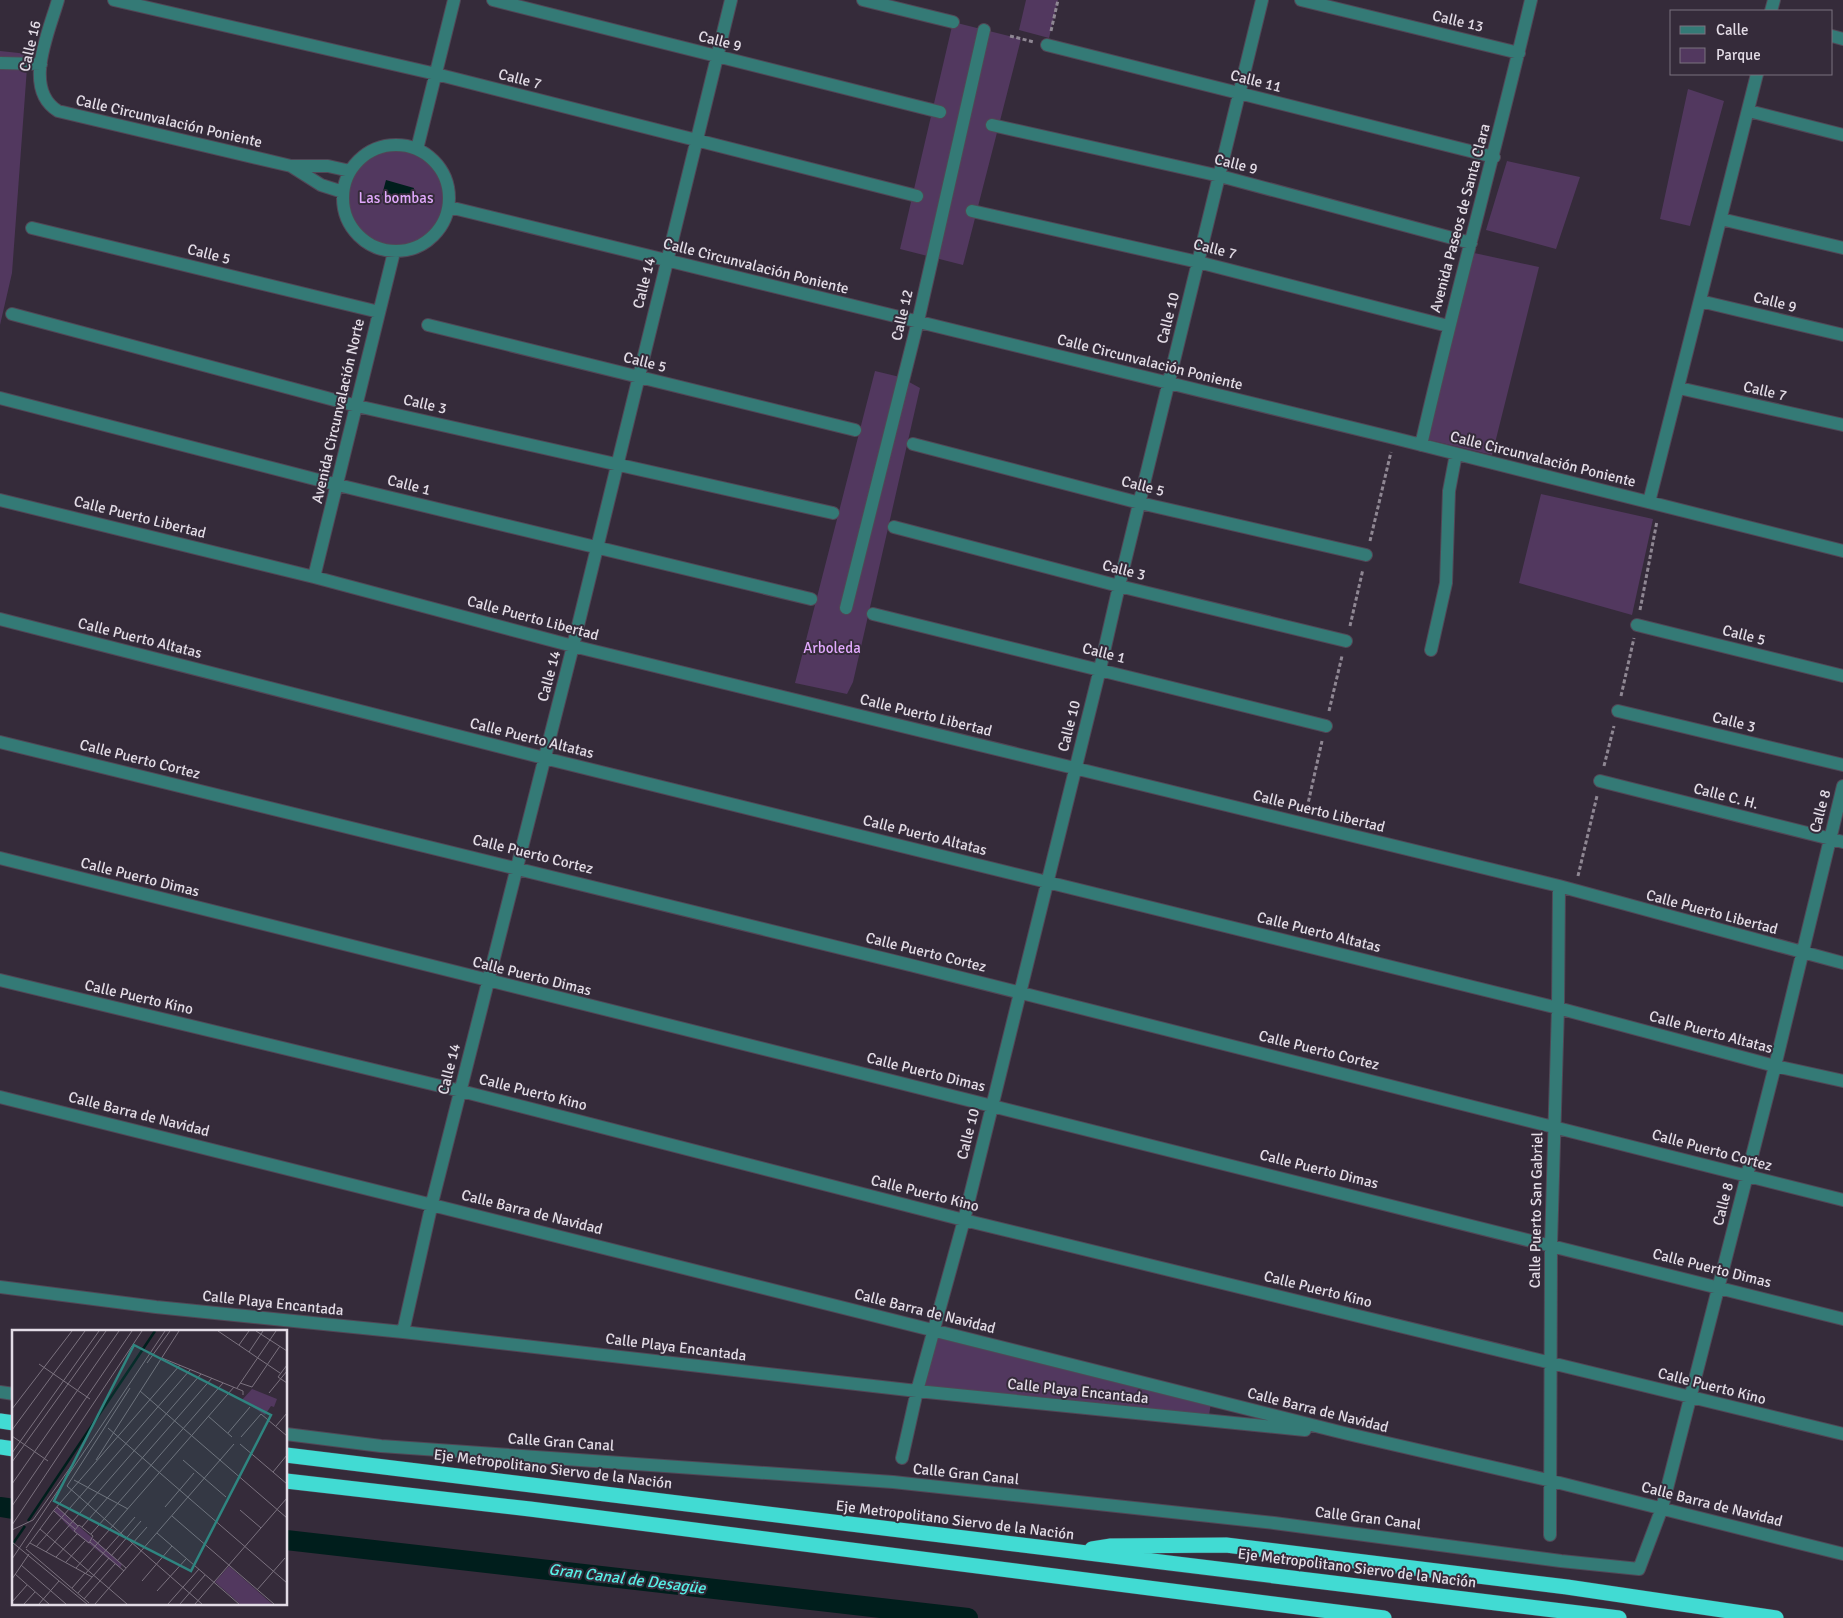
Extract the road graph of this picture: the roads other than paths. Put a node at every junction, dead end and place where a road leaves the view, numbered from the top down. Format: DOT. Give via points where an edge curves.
graph roads {
  1 [pos="58,0"];
  2 [pos="114,0"];
  3 [pos="454,0"];
  4 [pos="493,0"];
  5 [pos="732,0"];
  6 [pos="863,0"];
  7 [pos="1262,0"];
  8 [pos="1301,0"];
  9 [pos="1532,0"];
  10 [pos="953,22"];
  11 [pos="984,30"];
  12 [pos="1047,45"];
  13 [pos="1519,54"];
  14 [pos="717,57"];
  15 [pos="0,63"];
  16 [pos="41,64"];
  17 [pos="436,74"];
  18 [pos="1757,75"];
  19 [pos="1240,94"];
  20 [pos="44,99"];
  21 [pos="1749,110"];
  22 [pos="940,112"];
  23 [pos="992,124"];
  24 [pos="1843,135"];
  25 [pos="696,140"];
  26 [pos="417,150"];
  27 [pos="1494,157"];
  28 [pos="291,166"];
  29 [pos="350,171"];
  30 [pos="1220,176"];
  31 [pos="343,192"];
  32 [pos="917,196"];
  33 [pos="448,207"];
  34 [pos="972,210"];
  35 [pos="1721,219"];
  36 [pos="32,228"];
  37 [pos="1470,243"];
  38 [pos="1843,248"];
  39 [pos="394,252"];
  40 [pos="666,261"];
  41 [pos="1198,262"];
  42 [pos="1700,301"];
  43 [pos="379,312"];
  44 [pos="12,314"];
  45 [pos="918,321"];
  46 [pos="428,325"];
  47 [pos="1448,326"];
  48 [pos="1843,335"];
  49 [pos="638,377"];
  50 [pos="1169,384"];
  51 [pos="1679,388"];
  52 [pos="0,398"];
  53 [pos="356,406"];
  54 [pos="1843,425"];
  55 [pos="855,430"];
  56 [pos="913,444"];
  57 [pos="1421,445"];
  58 [pos="1456,454"];
  59 [pos="618,464"];
  60 [pos="338,485"];
  61 [pos="0,500"];
  62 [pos="1140,502"];
  63 [pos="1648,502"];
  64 [pos="833,512"];
  65 [pos="894,527"];
  66 [pos="597,548"];
  67 [pos="1843,551"];
  68 [pos="1366,556"];
  69 [pos="314,577"];
  70 [pos="1118,586"];
  71 [pos="811,599"];
  72 [pos="846,608"];
  73 [pos="873,614"];
  74 [pos="0,619"];
  75 [pos="1638,625"];
  76 [pos="1346,641"];
  77 [pos="573,646"];
  78 [pos="1432,650"];
  79 [pos="1100,669"];
  80 [pos="1843,676"];
  81 [pos="1618,711"];
  82 [pos="1326,726"];
  83 [pos="0,742"];
  84 [pos="544,758"];
  85 [pos="1843,765"];
  86 [pos="1075,769"];
  87 [pos="1600,781"];
  88 [pos="1843,786"];
  89 [pos="1829,839"];
  90 [pos="1843,842"];
  91 [pos="0,858"];
  92 [pos="517,867"];
  93 [pos="1046,881"];
  94 [pos="1559,886"];
  95 [pos="1802,953"];
  96 [pos="1843,963"];
  97 [pos="0,980"];
  98 [pos="487,982"];
  99 [pos="1018,992"];
  100 [pos="1558,1008"];
  101 [pos="1775,1066"];
  102 [pos="1843,1081"];
  103 [pos="461,1091"];
  104 [pos="0,1096"];
  105 [pos="992,1104"];
  106 [pos="1554,1125"];
  107 [pos="1746,1176"];
  108 [pos="1843,1200"];
  109 [pos="432,1204"];
  110 [pos="964,1220"];
  111 [pos="1551,1244"];
  112 [pos="0,1287"];
  113 [pos="1718,1287"];
  114 [pos="1843,1319"];
  115 [pos="934,1330"];
  116 [pos="403,1332"];
  117 [pos="1551,1361"];
  118 [pos="917,1391"];
  119 [pos="1690,1398"];
  120 [pos="288,1434"];
  121 [pos="1348,1434"];
  122 [pos="1843,1434"];
  123 [pos="288,1455"];
  124 [pos="902,1458"];
  125 [pos="288,1481"];
  126 [pos="1552,1481"];
  127 [pos="1662,1508"];
  128 [pos="1550,1534"];
  129 [pos="1072,1552"];
  130 [pos="1843,1554"];
  131 [pos="1639,1569"];
  132 [pos="1384,1618"];
  133 [pos="1619,1618"];
  134 [pos="1776,1618"];
  1 -- 16 [label="street, Calle 16"];
  2 -- 17 [label="street, Calle 7"];
  3 -- 17 [label="street"];
  4 -- 14 [label="street, Calle 9"];
  5 -- 14 [label="street, Calle 14"];
  6 -- 10 [label="street"];
  7 -- 19 [label="street, Calle 10"];
  8 -- 13 [label="street, Calle 13"];
  9 -- 13 [label="street, Avenida Paseos de Santa Clara"];
  11 -- 45 [label="street, Calle 12"];
  12 -- 19 [label="street, Calle 11"];
  13 -- 27 [label="street, Avenida Paseos de Santa Clara"];
  14 -- 22 [label="street, Calle 9"];
  14 -- 25 [label="street, Calle 14"];
  15 -- 16 [label="street"];
  16 -- 20 [label="street, Calle 16" via="39,84"];
  17 -- 25 [label="street, Calle 7"];
  17 -- 26 [label="street"];
  18 -- 21 [label="street"];
  19 -- 27 [label="street, Calle 11"];
  19 -- 30 [label="street, Calle 10"];
  20 -- 28 [label="street, Calle Circunvalación Poniente" via="58,111"];
  21 -- 24 [label="street"];
  21 -- 35 [label="street"];
  23 -- 30 [label="street, Calle 9"];
  25 -- 32 [label="street, Calle 7"];
  25 -- 40 [label="street, Calle 14"];
  26 -- 29 [label="street" via="394,145 376,148 361,157"];
  26 -- 33 [label="street" via="441,170 448,188"];
  27 -- 37 [label="street, Avenida Paseos de Santa Clara"];
  28 -- 29 [label="street, Calle Circunvalación Poniente" via="328,166"];
  28 -- 31 [label="street, Calle Circunvalación Poniente" via="322,185"];
  29 -- 31 [label="street"];
  30 -- 37 [label="street, Calle 9"];
  30 -- 41 [label="street, Calle 10"];
  31 -- 39 [label="street" via="343,206 349,224 360,238 376,248"];
  33 -- 39 [label="street" via="442,225 430,240 413,249"];
  33 -- 40 [label="street, Calle Circunvalación Poniente"];
  34 -- 41 [label="street, Calle 7"];
  35 -- 38 [label="street"];
  35 -- 42 [label="street"];
  36 -- 43 [label="street, Calle 5"];
  37 -- 47 [label="street, Avenida Paseos de Santa Clara"];
  39 -- 43 [label="street, Avenida Circunvalación Norte"];
  40 -- 45 [label="street, Calle Circunvalación Poniente"];
  40 -- 49 [label="street, Calle 14"];
  41 -- 47 [label="street, Calle 7"];
  41 -- 50 [label="street, Calle 10"];
  42 -- 48 [label="street, Calle 9"];
  42 -- 51 [label="street"];
  43 -- 53 [label="street, Avenida Circunvalación Norte"];
  44 -- 53 [label="street, Calle 3"];
  45 -- 50 [label="street, Calle Circunvalación Poniente"];
  45 -- 72 [label="street, Calle 12"];
  46 -- 49 [label="street, Calle 5"];
  47 -- 57 [label="street, Avenida Paseos de Santa Clara"];
  49 -- 55 [label="street, Calle 5"];
  49 -- 59 [label="street, Calle 14"];
  50 -- 57 [label="street, Calle Circunvalación Poniente"];
  50 -- 62 [label="street, Calle 10"];
  51 -- 54 [label="street, Calle 7"];
  51 -- 63 [label="street"];
  52 -- 60 [label="street, Calle 1"];
  53 -- 59 [label="street, Calle 3"];
  53 -- 60 [label="street, Avenida Circunvalación Norte"];
  56 -- 62 [label="street, Calle 5"];
  57 -- 58 [label="street, Calle Circunvalación Poniente"];
  58 -- 63 [label="street, Calle Circunvalación Poniente"];
  58 -- 78 [label="street" via="1449,491 1446,584"];
  59 -- 64 [label="street, Calle 3"];
  59 -- 66 [label="street, Calle 14"];
  60 -- 66 [label="street, Calle 1"];
  60 -- 69 [label="street, Avenida Circunvalación Norte"];
  61 -- 69 [label="street, Calle Puerto Libertad"];
  62 -- 68 [label="street, Calle 5"];
  62 -- 70 [label="street, Calle 10"];
  63 -- 67 [label="street, Calle Circunvalación Poniente"];
  65 -- 70 [label="street, Calle 3"];
  66 -- 71 [label="street, Calle 1"];
  66 -- 77 [label="street, Calle 14"];
  69 -- 77 [label="street, Calle Puerto Libertad"];
  70 -- 76 [label="street, Calle 3"];
  70 -- 79 [label="street, Calle 10"];
  73 -- 79 [label="street, Calle 1"];
  74 -- 84 [label="street, Calle Puerto Altatas"];
  75 -- 80 [label="street, Calle 5"];
  77 -- 84 [label="street, Calle 14"];
  77 -- 86 [label="street, Calle Puerto Libertad"];
  79 -- 82 [label="street, Calle 1"];
  79 -- 86 [label="street, Calle 10"];
  81 -- 85 [label="street, Calle 3"];
  83 -- 92 [label="street, Calle Puerto Cortez"];
  84 -- 92 [label="street, Calle 14"];
  84 -- 93 [label="street, Calle Puerto Altatas"];
  86 -- 93 [label="street, Calle 10"];
  86 -- 94 [label="street, Calle Puerto Libertad"];
  87 -- 89 [label="street, Calle C. H."];
  88 -- 89 [label="street, Calle 8"];
  89 -- 90 [label="street, Calle C. H."];
  89 -- 95 [label="street, Calle 8"];
  91 -- 98 [label="street, Calle Puerto Dimas"];
  92 -- 98 [label="street, Calle 14"];
  92 -- 99 [label="street, Calle Puerto Cortez"];
  93 -- 99 [label="street, Calle 10"];
  93 -- 100 [label="street, Calle Puerto Altatas"];
  94 -- 95 [label="street, Calle Puerto Libertad"];
  94 -- 100 [label="street, Calle Puerto San Gabriel"];
  95 -- 96 [label="street, Calle Puerto Libertad"];
  95 -- 101 [label="street, Calle 8"];
  97 -- 103 [label="street, Calle Puerto Kino"];
  98 -- 103 [label="street, Calle 14"];
  98 -- 105 [label="street, Calle Puerto Dimas"];
  99 -- 105 [label="street, Calle 10"];
  99 -- 106 [label="street, Calle Puerto Cortez"];
  100 -- 101 [label="street, Calle Puerto Altatas"];
  100 -- 106 [label="street, Calle Puerto San Gabriel"];
  101 -- 102 [label="street, Calle Puerto Altatas"];
  101 -- 107 [label="street, Calle 8"];
  103 -- 109 [label="street, Calle 14"];
  103 -- 110 [label="street, Calle Puerto Kino"];
  104 -- 109 [label="street, Calle Barra de Navidad"];
  105 -- 110 [label="street, Calle 10"];
  105 -- 111 [label="street, Calle Puerto Dimas"];
  106 -- 107 [label="street, Calle Puerto Cortez"];
  106 -- 111 [label="street, Calle Puerto San Gabriel"];
  107 -- 108 [label="street, Calle Puerto Cortez"];
  107 -- 113 [label="street, Calle 8"];
  109 -- 115 [label="street, Calle Barra de Navidad"];
  109 -- 116 [label="street, Calle 14"];
  110 -- 115 [label="street, Calle 10"];
  110 -- 117 [label="street, Calle Puerto Kino"];
  111 -- 113 [label="street, Calle Puerto Dimas"];
  111 -- 117 [label="street, Calle Puerto San Gabriel"];
  112 -- 116 [label="street, Calle Playa Encantada" via="156,1307"];
  113 -- 114 [label="street, Calle Puerto Dimas"];
  113 -- 119 [label="street, Calle 8"];
  115 -- 118 [label="street, Calle 10"];
  115 -- 121 [label="street, Calle Barra de Navidad"];
  116 -- 118 [label="street, Calle Playa Encantada"];
  117 -- 119 [label="street, Calle Puerto Kino"];
  117 -- 126 [label="street, Calle Puerto San Gabriel"];
  118 -- 121 [label="street, Calle Playa Encantada"];
  118 -- 124 [label="street, Calle 10"];
  119 -- 122 [label="street, Calle Puerto Kino"];
  119 -- 127 [label="street, Calle 8"];
  120 -- 131 [label="street, Calle Gran Canal" via="381,1446 893,1482 1274,1523"];
  121 -- 126 [label="street, Calle Barra de Navidad"];
  123 -- 129 [label="highway, Eje Metropolitano Siervo de la Nación"];
  125 -- 132 [label="highway"];
  126 -- 127 [label="street, Calle Barra de Navidad"];
  126 -- 128 [label="street, Calle Puerto San Gabriel"];
  127 -- 130 [label="street, Calle Barra de Navidad"];
  127 -- 131 [label="street, Calle 8"];
  129 -- 133 [label="highway, Eje Metropolitano Siervo de la Nación"];
  129 -- 134 [label="highway" via="1111,1546 1226,1545 1577,1589"];
}
